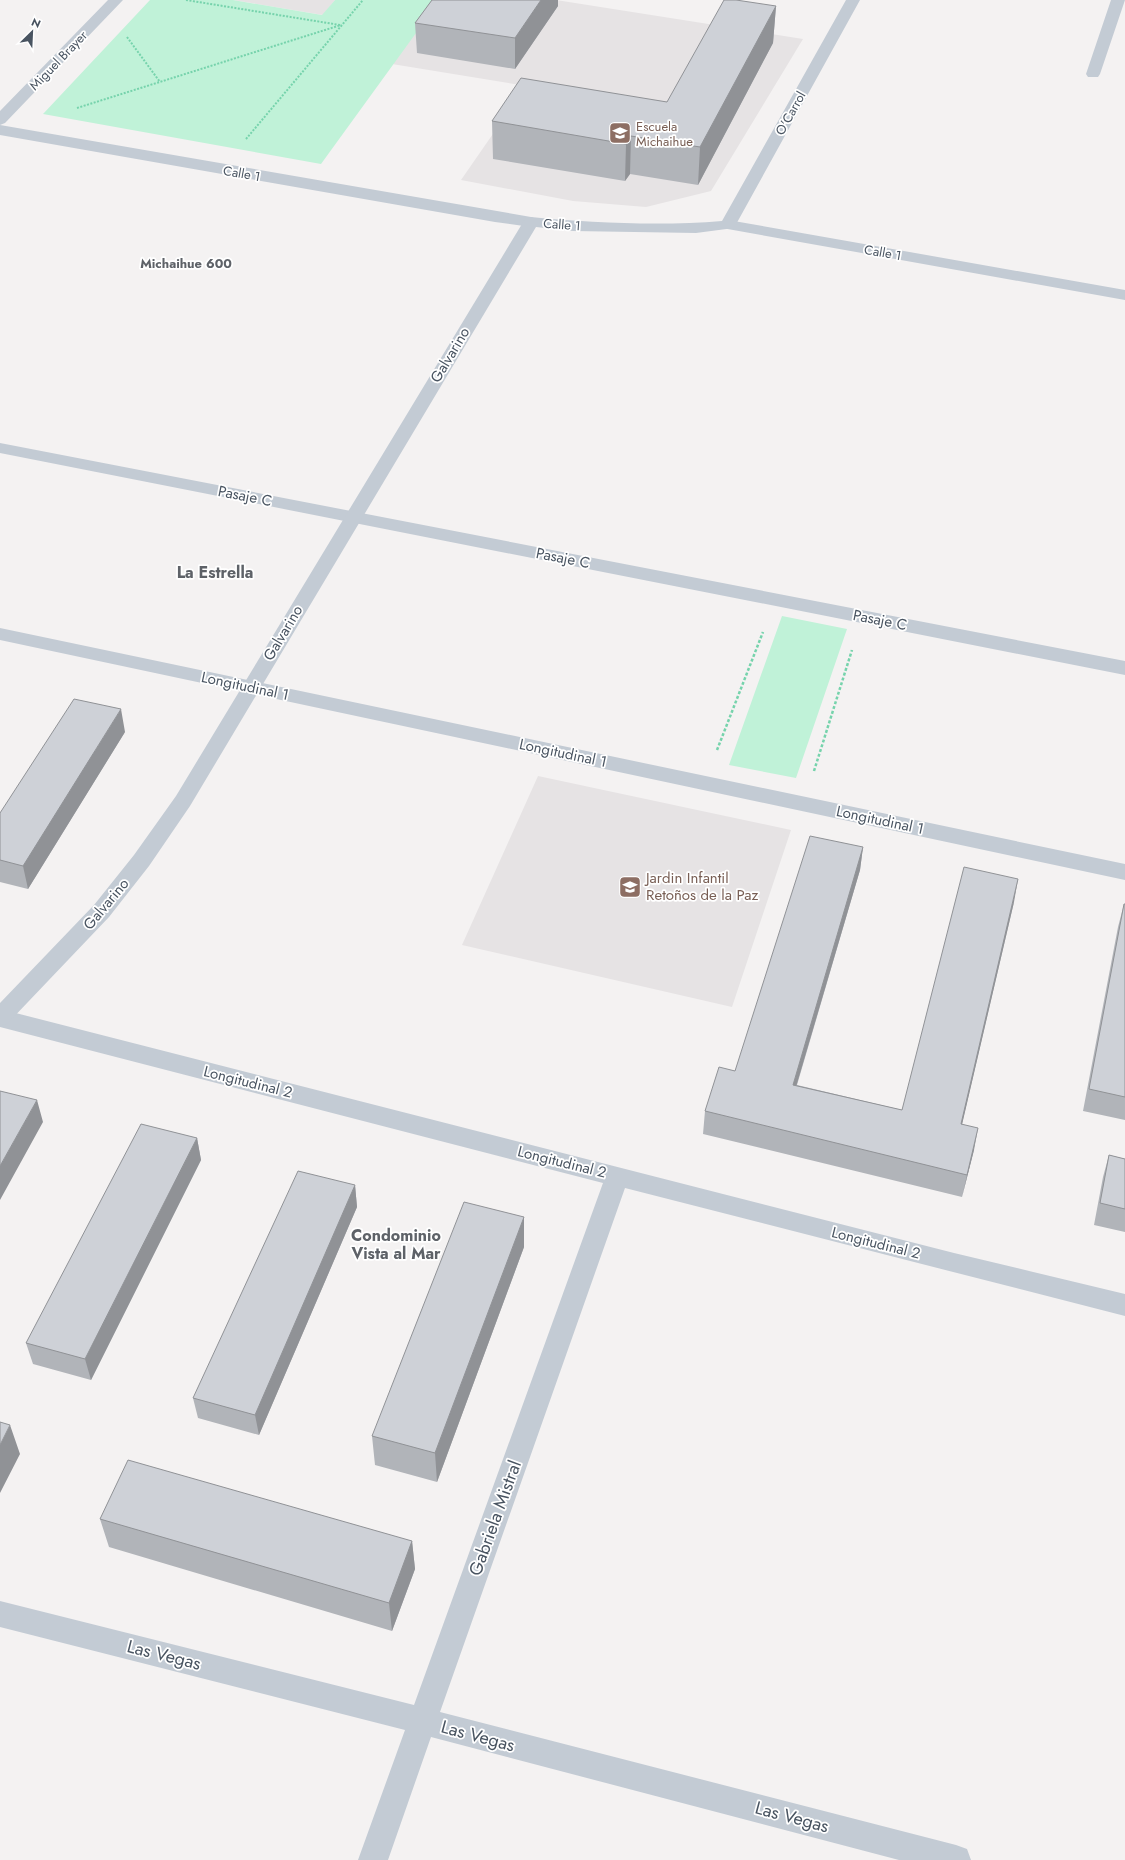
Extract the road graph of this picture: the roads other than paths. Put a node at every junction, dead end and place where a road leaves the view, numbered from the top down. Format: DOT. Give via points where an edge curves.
graph roads {
  1 [pos="116,0"];
  2 [pos="853,0"];
  3 [pos="1118,0"];
  4 [pos="1125,1"];
  5 [pos="1093,74"];
  6 [pos="0,120"];
  7 [pos="0,130"];
  8 [pos="531,222"];
  9 [pos="728,225"];
  10 [pos="1125,295"];
  11 [pos="0,448"];
  12 [pos="352,517"];
  13 [pos="0,634"];
  14 [pos="1125,668"];
  15 [pos="251,688"];
  16 [pos="1125,872"];
  17 [pos="0,1018"];
  18 [pos="617,1176"];
  19 [pos="1125,1305"];
  20 [pos="0,1614"];
  21 [pos="423,1721"];
  22 [pos="373,1860"];
  23 [pos="956,1860"];
  1 -- 6 [label="street, Miguel Brayer"];
  2 -- 9 [label="street, O'Carrol"];
  3 -- 4 [label="street"];
  3 -- 5 [label="street"];
  7 -- 8 [label="street, Calle 1"];
  8 -- 9 [label="street, Calle 1" via="573,226 658,228"];
  8 -- 12 [label="street, Galvarino"];
  9 -- 10 [label="street, Calle 1"];
  11 -- 12 [label="street, Pasaje C"];
  12 -- 14 [label="street, Pasaje C"];
  12 -- 15 [label="street, Galvarino"];
  13 -- 15 [label="street, Longitudinal 1"];
  15 -- 16 [label="street, Longitudinal 1"];
  15 -- 17 [label="street, Galvarino" via="183,801 142,860 84,931"];
  17 -- 18 [label="street, Longitudinal 2"];
  18 -- 19 [label="street, Longitudinal 2"];
  18 -- 21 [label="street, Gabriela Mistral"];
  20 -- 21 [label="street, Las Vegas"];
  21 -- 22 [label="street, Gabriela Mistral"];
  21 -- 23 [label="street, Las Vegas"];
}
